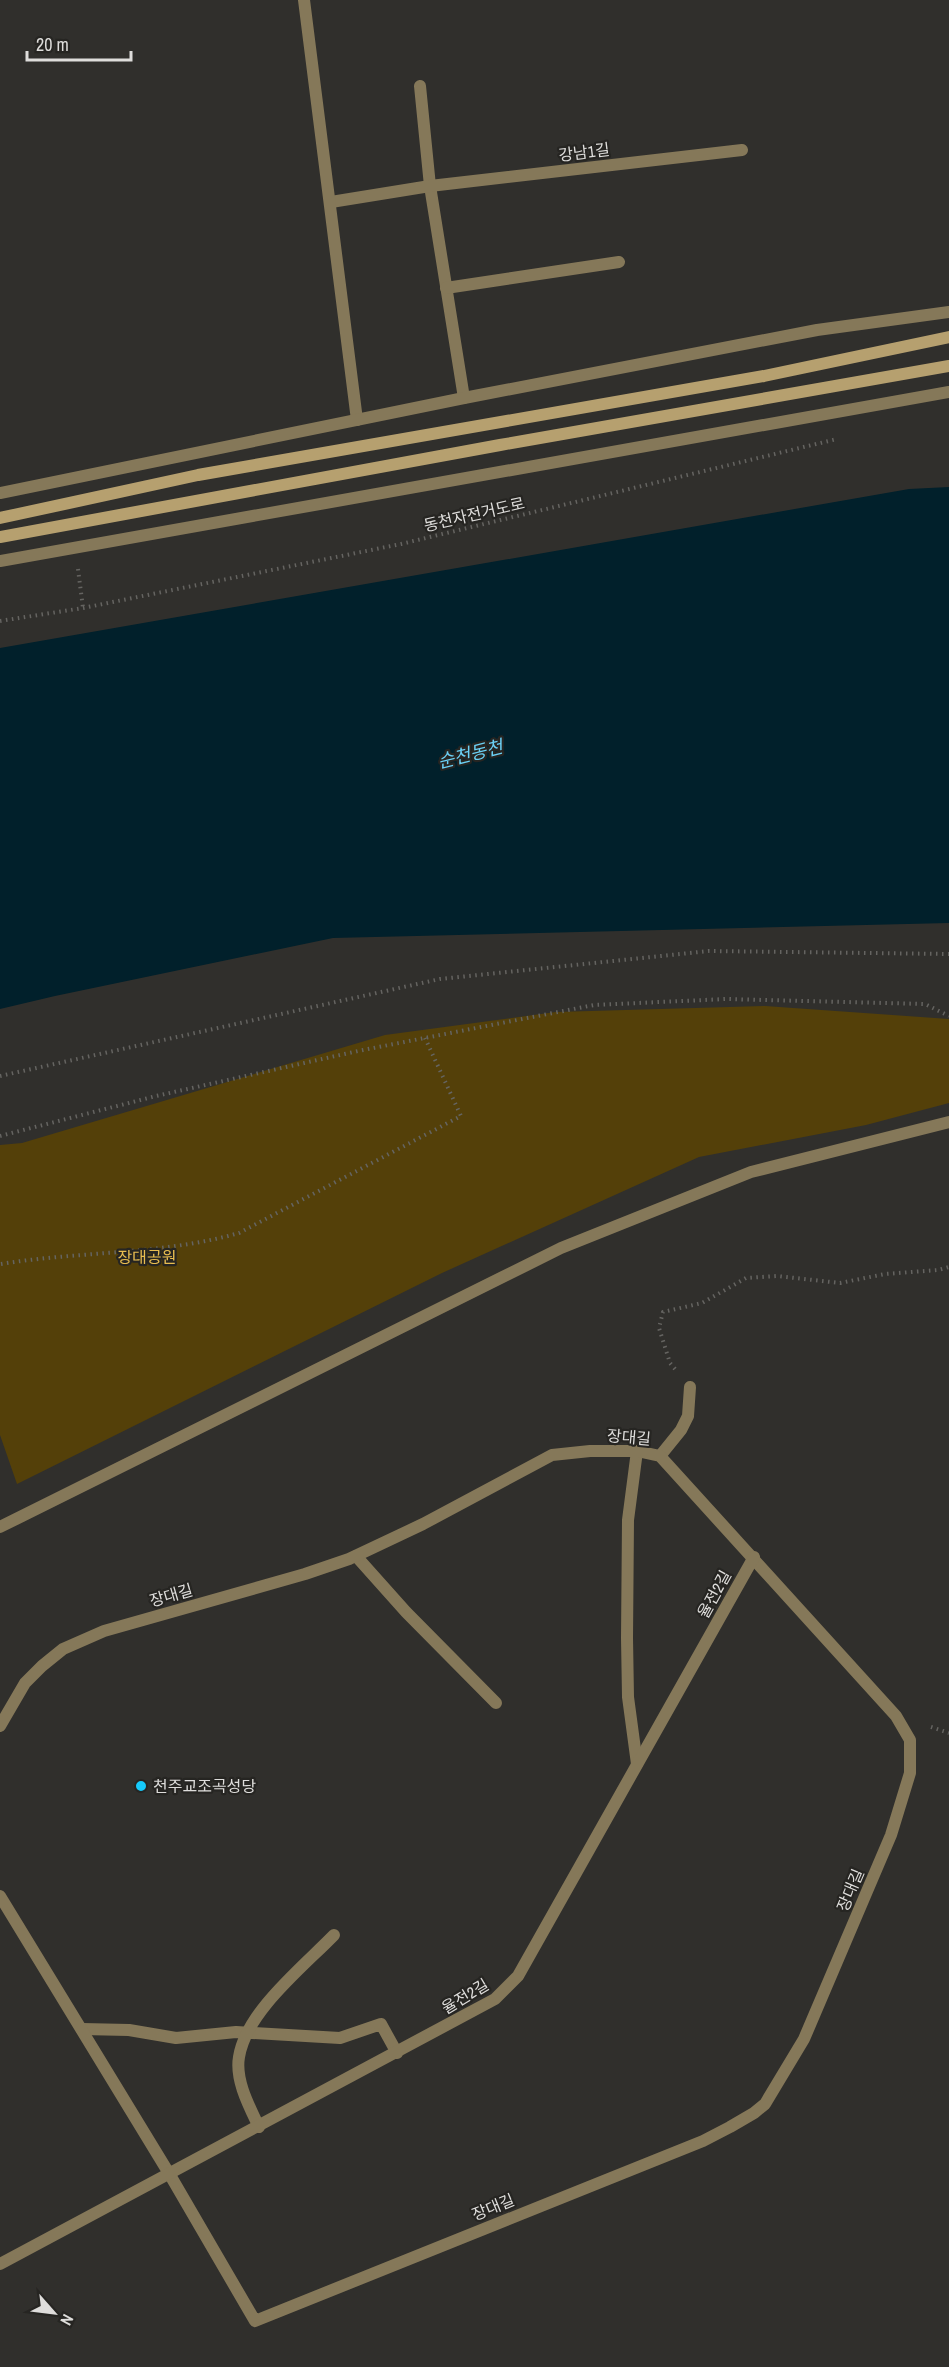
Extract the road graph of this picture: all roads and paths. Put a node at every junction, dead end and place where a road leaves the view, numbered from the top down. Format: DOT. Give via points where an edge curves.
graph roads {
  1 [pos="304,0"];
  2 [pos="420,86"];
  3 [pos="742,150"];
  4 [pos="430,186"];
  5 [pos="331,202"];
  6 [pos="619,262"];
  7 [pos="446,288"];
  8 [pos="949,312"];
  9 [pos="949,337"];
  10 [pos="949,366"];
  11 [pos="949,392"];
  12 [pos="464,398"];
  13 [pos="357,420"];
  14 [pos="844,437"];
  15 [pos="0,493"];
  16 [pos="0,518"];
  17 [pos="0,537"];
  18 [pos="75,548"];
  19 [pos="0,561"];
  20 [pos="83,608"];
  21 [pos="0,621"];
  22 [pos="949,954"];
  23 [pos="949,1016"];
  24 [pos="425,1038"];
  25 [pos="0,1076"];
  26 [pos="949,1122"];
  27 [pos="0,1136"];
  28 [pos="1,1264"];
  29 [pos="949,1268"];
  30 [pos="690,1387"];
  31 [pos="637,1451"];
  32 [pos="660,1456"];
  33 [pos="0,1527"];
  34 [pos="356,1556"];
  35 [pos="754,1557"];
  36 [pos="496,1703"];
  37 [pos="0,1726"];
  38 [pos="637,1764"];
  39 [pos="0,1896"];
  40 [pos="334,1935"];
  41 [pos="82,2029"];
  42 [pos="247,2033"];
  43 [pos="397,2053"];
  44 [pos="259,2127"];
  45 [pos="170,2175"];
  46 [pos="0,2264"];
  1 -- 5 [label="street"];
  2 -- 4 [label="street"];
  3 -- 4 [label="street, 강남1길"];
  4 -- 5 [label="street, 강남1길"];
  4 -- 7 [label="street"];
  5 -- 13 [label="street"];
  6 -- 7 [label="street"];
  7 -- 12 [label="street"];
  8 -- 12 [label="street" via="817,330"];
  9 -- 16 [label="main road" via="764,376 198,475"];
  10 -- 17 [label="main road"];
  11 -- 18 [label="street"];
  12 -- 13 [label="street"];
  13 -- 15 [label="street"];
  14 -- 20 [label="path, 동천자전거도로" via="401,544"];
  18 -- 19 [label="street"];
  18 -- 20 [label="path"];
  20 -- 21 [label="path, 동천자전거도로"];
  22 -- 25 [label="path" via="709,951 440,979"];
  23 -- 24 [label="path" via="925,1004 650,1001 594,1005"];
  24 -- 27 [label="path" via="156,1096"];
  24 -- 28 [label="path" via="461,1116 239,1233 204,1243"];
  26 -- 33 [label="street" via="751,1172 561,1248"];
  29 -- 30 [label="path" via="840,1283 777,1276 746,1278 702,1303 663,1312 659,1328 669,1363"];
  30 -- 32 [label="street" via="688,1416"];
  31 -- 32 [label="street, 장대길"];
  31 -- 34 [label="street, 장대길" via="552,1455"];
  31 -- 38 [label="street" via="628,1520 627,1638 628,1697"];
  32 -- 35 [label="street, 장대길"];
  34 -- 36 [label="street"];
  34 -- 37 [label="street, 장대길" via="104,1631 63,1649 25,1683"];
  35 -- 38 [label="street, 율전2길"];
  35 -- 45 [label="street, 장대길" via="896,1716 910,1740 910,1773 891,1835 804,2039 765,2104 703,2141 255,2321"];
  38 -- 43 [label="street, 율전2길" via="518,1976 495,1999"];
  39 -- 41 [label="street, 장대길"];
  40 -- 42 [label="street" via="261,2010"];
  41 -- 42 [label="street" via="129,2030 176,2038"];
  41 -- 45 [label="street, 장대길"];
  42 -- 43 [label="street" via="340,2038 381,2024"];
  42 -- 44 [label="street" via="238,2058 240,2077"];
  43 -- 44 [label="street, 율전2길"];
  44 -- 45 [label="street, 율전2길"];
  45 -- 46 [label="street, 율전2길"];
}
